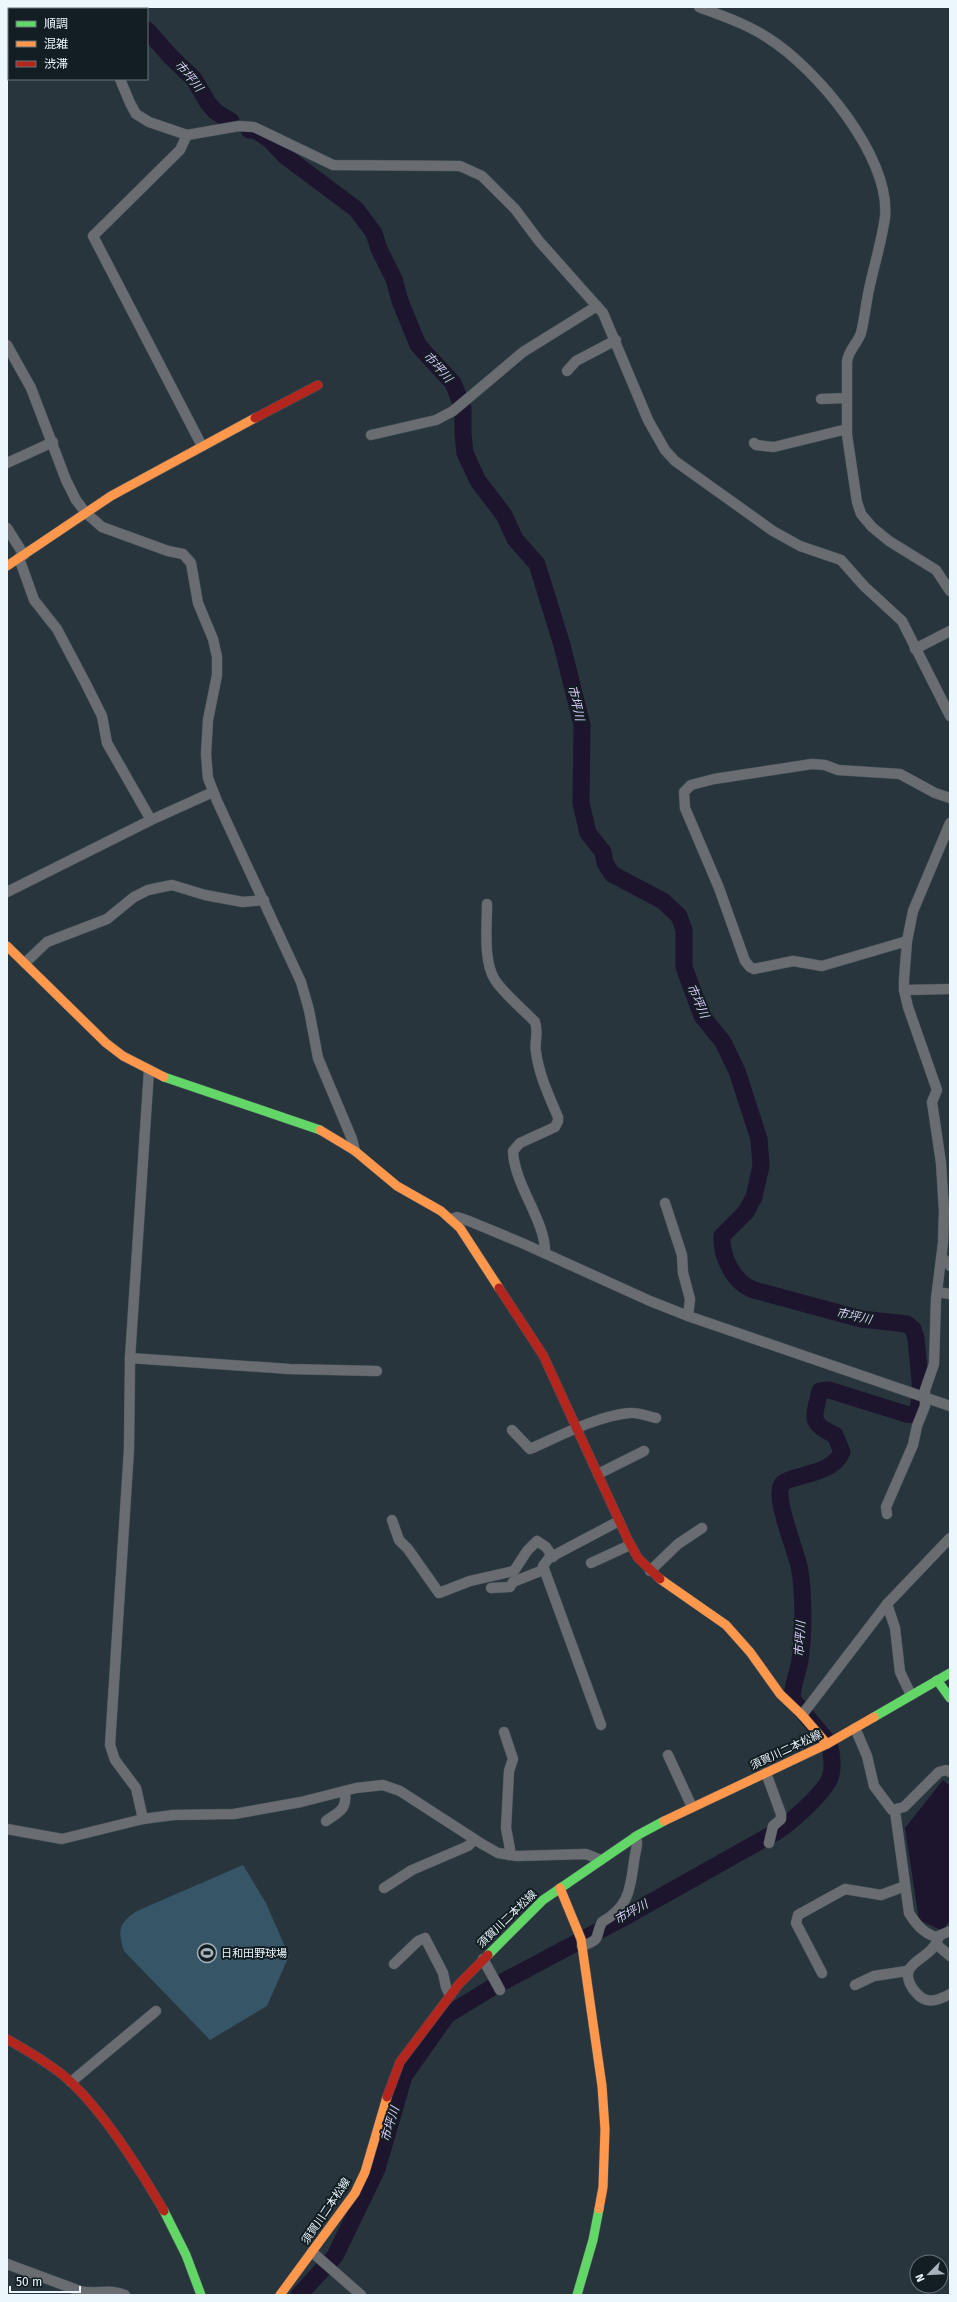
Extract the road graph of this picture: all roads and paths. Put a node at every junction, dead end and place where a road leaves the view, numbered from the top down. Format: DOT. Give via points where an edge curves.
graph roads {
  1 [pos="699,7"];
  2 [pos="120,80"];
  3 [pos="187,135"];
  4 [pos="597,306"];
  5 [pos="616,340"];
  6 [pos="7,345"];
  7 [pos="567,371"];
  8 [pos="318,385"];
  9 [pos="847,398"];
  10 [pos="822,399"];
  11 [pos="847,429"];
  12 [pos="371,435"];
  13 [pos="53,442"];
  14 [pos="754,443"];
  15 [pos="202,446"];
  16 [pos="7,464"];
  17 [pos="86,514"];
  18 [pos="7,528"];
  19 [pos="21,557"];
  20 [pos="7,566"];
  21 [pos="950,591"];
  22 [pos="950,631"];
  23 [pos="916,649"];
  24 [pos="950,716"];
  25 [pos="213,792"];
  26 [pos="950,798"];
  27 [pos="151,820"];
  28 [pos="950,823"];
  29 [pos="7,892"];
  30 [pos="264,900"];
  31 [pos="487,904"];
  32 [pos="906,941"];
  33 [pos="7,946"];
  34 [pos="25,963"];
  35 [pos="950,989"];
  36 [pos="904,990"];
  37 [pos="149,1070"];
  38 [pos="355,1152"];
  39 [pos="665,1203"];
  40 [pos="451,1218"];
  41 [pos="545,1253"];
  42 [pos="942,1257"];
  43 [pos="950,1266"];
  44 [pos="937,1292"];
  45 [pos="950,1294"];
  46 [pos="688,1316"];
  47 [pos="130,1358"];
  48 [pos="377,1371"];
  49 [pos="926,1397"];
  50 [pos="950,1406"];
  51 [pos="656,1418"];
  52 [pos="578,1428"];
  53 [pos="512,1430"];
  54 [pos="644,1451"];
  55 [pos="598,1474"];
  56 [pos="887,1514"];
  57 [pos="392,1520"];
  58 [pos="620,1521"];
  59 [pos="702,1528"];
  60 [pos="950,1538"];
  61 [pos="630,1544"];
  62 [pos="553,1557"];
  63 [pos="591,1563"];
  64 [pos="543,1570"];
  65 [pos="650,1571"];
  66 [pos="491,1588"];
  67 [pos="887,1604"];
  68 [pos="950,1674"];
  69 [pos="937,1680"];
  70 [pos="911,1695"];
  71 [pos="950,1698"];
  72 [pos="802,1715"];
  73 [pos="601,1725"];
  74 [pos="855,1728"];
  75 [pos="504,1732"];
  76 [pos="827,1744"];
  77 [pos="668,1755"];
  78 [pos="950,1772"];
  79 [pos="766,1773"];
  80 [pos="345,1791"];
  81 [pos="692,1807"];
  82 [pos="895,1811"];
  83 [pos="143,1819"];
  84 [pos="326,1821"];
  85 [pos="7,1829"];
  86 [pos="635,1837"];
  87 [pos="474,1840"];
  88 [pos="769,1843"];
  89 [pos="509,1855"];
  90 [pos="601,1860"];
  91 [pos="905,1886"];
  92 [pos="384,1888"];
  93 [pos="560,1888"];
  94 [pos="950,1931"];
  95 [pos="938,1940"];
  96 [pos="582,1946"];
  97 [pos="950,1956"];
  98 [pos="483,1959"];
  99 [pos="394,1964"];
  100 [pos="907,1970"];
  101 [pos="822,1973"];
  102 [pos="855,1985"];
  103 [pos="500,1990"];
  104 [pos="950,1994"];
  105 [pos="450,1995"];
  106 [pos="156,2011"];
  107 [pos="7,2039"];
  108 [pos="71,2082"];
  109 [pos="312,2252"];
  110 [pos="7,2264"];
  111 [pos="125,2295"];
  112 [pos="200,2295"];
  113 [pos="280,2295"];
  114 [pos="361,2295"];
  115 [pos="577,2295"];
  1 -- 9 [label="street" via="754,29 798,61 848,115 876,171 883,195 885,215 881,245 861,333 847,357"];
  2 -- 3 [label="street" via="136,114 149,122"];
  3 -- 4 [label="street" via="245,126 263,130 334,165 406,164 465,167 490,182"];
  3 -- 15 [label="street" via="180,150 93,236"];
  4 -- 5 [label="street"];
  4 -- 12 [label="street" via="523,352 453,411 436,420"];
  5 -- 7 [label="street" via="576,361"];
  5 -- 23 [label="street" via="648,420 665,450 675,461 773,531 800,546 841,560 864,586 898,617"];
  6 -- 13 [label="street" via="31,388"];
  8 -- 15 [label="street"];
  9 -- 10 [label="street"];
  9 -- 11 [label="street"];
  11 -- 14 [label="street" via="774,447"];
  11 -- 21 [label="street" via="861,514 888,541 936,570"];
  13 -- 16 [label="street"];
  13 -- 17 [label="street" via="72,494"];
  15 -- 17 [label="street" via="111,496"];
  17 -- 19 [label="street"];
  17 -- 25 [label="street" via="102,527 183,554 191,563 198,603 213,639 217,657 206,754 208,778"];
  18 -- 19 [label="street"];
  19 -- 20 [label="street"];
  19 -- 27 [label="street" via="34,600 57,629 102,716 107,743"];
  22 -- 23 [label="street"];
  23 -- 24 [label="street"];
  25 -- 27 [label="street"];
  25 -- 30 [label="street"];
  26 -- 32 [label="street" via="900,774 838,770 812,764 714,779 691,785 684,792 685,808 719,888 745,961 750,967 754,969 793,961 822,966"];
  27 -- 29 [label="street"];
  28 -- 32 [label="street" via="913,911"];
  30 -- 34 [label="street" via="243,902 205,895 172,885 148,890 134,897 107,919 48,942"];
  30 -- 38 [label="street" via="301,982 318,1058"];
  31 -- 41 [label="street" via="491,971 495,980 535,1022 538,1029 535,1042 539,1068 558,1117 555,1127 520,1143 513,1151 519,1177 544,1239"];
  32 -- 36 [label="street"];
  33 -- 34 [label="street"];
  34 -- 37 [label="street" via="106,1044"];
  35 -- 36 [label="street"];
  36 -- 42 [label="street" via="937,1090 932,1102 941,1163 944,1211"];
  37 -- 38 [label="street" via="169,1080 325,1132"];
  37 -- 47 [label="street"];
  38 -- 40 [label="street" via="397,1186"];
  39 -- 46 [label="street" via="682,1255 683,1273 690,1299"];
  40 -- 41 [label="street" via="457,1217"];
  40 -- 52 [label="street" via="543,1355"];
  41 -- 46 [label="street"];
  42 -- 43 [label="street"];
  42 -- 44 [label="street"];
  44 -- 45 [label="street"];
  44 -- 49 [label="street" via="934,1364 925,1390"];
  46 -- 49 [label="street"];
  47 -- 48 [label="street" via="289,1369"];
  47 -- 83 [label="street" via="129,1449 110,1745 115,1760 136,1788"];
  49 -- 50 [label="street"];
  49 -- 56 [label="street" via="913,1445 886,1507"];
  51 -- 52 [label="street" via="627,1413"];
  52 -- 53 [label="street" via="530,1449"];
  52 -- 55 [label="street"];
  54 -- 55 [label="street"];
  55 -- 58 [label="street"];
  57 -- 62 [label="street" via="399,1540 439,1593 470,1581 514,1571 524,1554 537,1541 546,1547"];
  58 -- 61 [label="street"];
  58 -- 62 [label="street"];
  59 -- 65 [label="street" via="678,1544"];
  60 -- 67 [label="street"];
  61 -- 63 [label="street"];
  61 -- 65 [label="street"];
  62 -- 64 [label="street" via="544,1562"];
  64 -- 66 [label="street" via="513,1582 510,1587"];
  64 -- 73 [label="street"];
  65 -- 72 [label="street" via="726,1625 750,1652 780,1694"];
  67 -- 70 [label="street" via="895,1628 900,1672"];
  67 -- 72 [label="street"];
  68 -- 69 [label="street, 須賀川二本松線"];
  69 -- 70 [label="street, 須賀川二本松線"];
  69 -- 71 [label="street"];
  70 -- 74 [label="street, 須賀川二本松線"];
  72 -- 76 [label="street"];
  74 -- 76 [label="street, 須賀川二本松線"];
  74 -- 82 [label="street" via="867,1756 874,1786 887,1806"];
  75 -- 89 [label="street" via="513,1760 509,1771 506,1828"];
  76 -- 79 [label="street, 須賀川二本松線"];
  77 -- 81 [label="street"];
  78 -- 82 [label="street" via="939,1772 904,1807"];
  79 -- 81 [label="street, 須賀川二本松線"];
  79 -- 88 [label="street" via="781,1814 781,1819 773,1826"];
  80 -- 83 [label="street" via="228,1815 173,1815"];
  80 -- 84 [label="street" via="344,1808"];
  80 -- 87 [label="street" via="372,1785 394,1788"];
  81 -- 86 [label="street, 須賀川二本松線"];
  82 -- 91 [label="street"];
  83 -- 85 [label="street" via="62,1839"];
  86 -- 90 [label="street, 須賀川二本松線"];
  86 -- 96 [label="street" via="637,1847 630,1891 613,1915 602,1922 597,1938 592,1943"];
  87 -- 89 [label="street" via="492,1850"];
  87 -- 92 [label="street" via="468,1846 412,1870"];
  89 -- 90 [label="street" via="579,1853"];
  90 -- 93 [label="street, 須賀川二本松線"];
  91 -- 95 [label="street" via="909,1913 917,1925"];
  91 -- 101 [label="street" via="880,1895 845,1889 798,1915 796,1923"];
  93 -- 96 [label="street"];
  93 -- 98 [label="street, 須賀川二本松線" via="543,1900"];
  94 -- 95 [label="street"];
  95 -- 97 [label="street"];
  95 -- 100 [label="street" via="926,1955"];
  96 -- 115 [label="street" via="601,2078 605,2132 602,2194 593,2240"];
  98 -- 103 [label="street"];
  98 -- 105 [label="street, 須賀川二本松線"];
  99 -- 105 [label="street" via="418,1941 426,1938 443,1973"];
  100 -- 102 [label="street" via="874,1976"];
  100 -- 104 [label="street" via="908,1980 923,1999 934,2001"];
  105 -- 109 [label="street, 須賀川二本松線" via="400,2062 365,2172 355,2193"];
  106 -- 108 [label="street"];
  107 -- 108 [label="street"];
  108 -- 112 [label="street" via="97,2110 159,2201 181,2244"];
  109 -- 113 [label="street, 須賀川二本松線"];
  109 -- 114 [label="street"];
  110 -- 111 [label="street" via="80,2291 92,2294 116,2291"];
}
